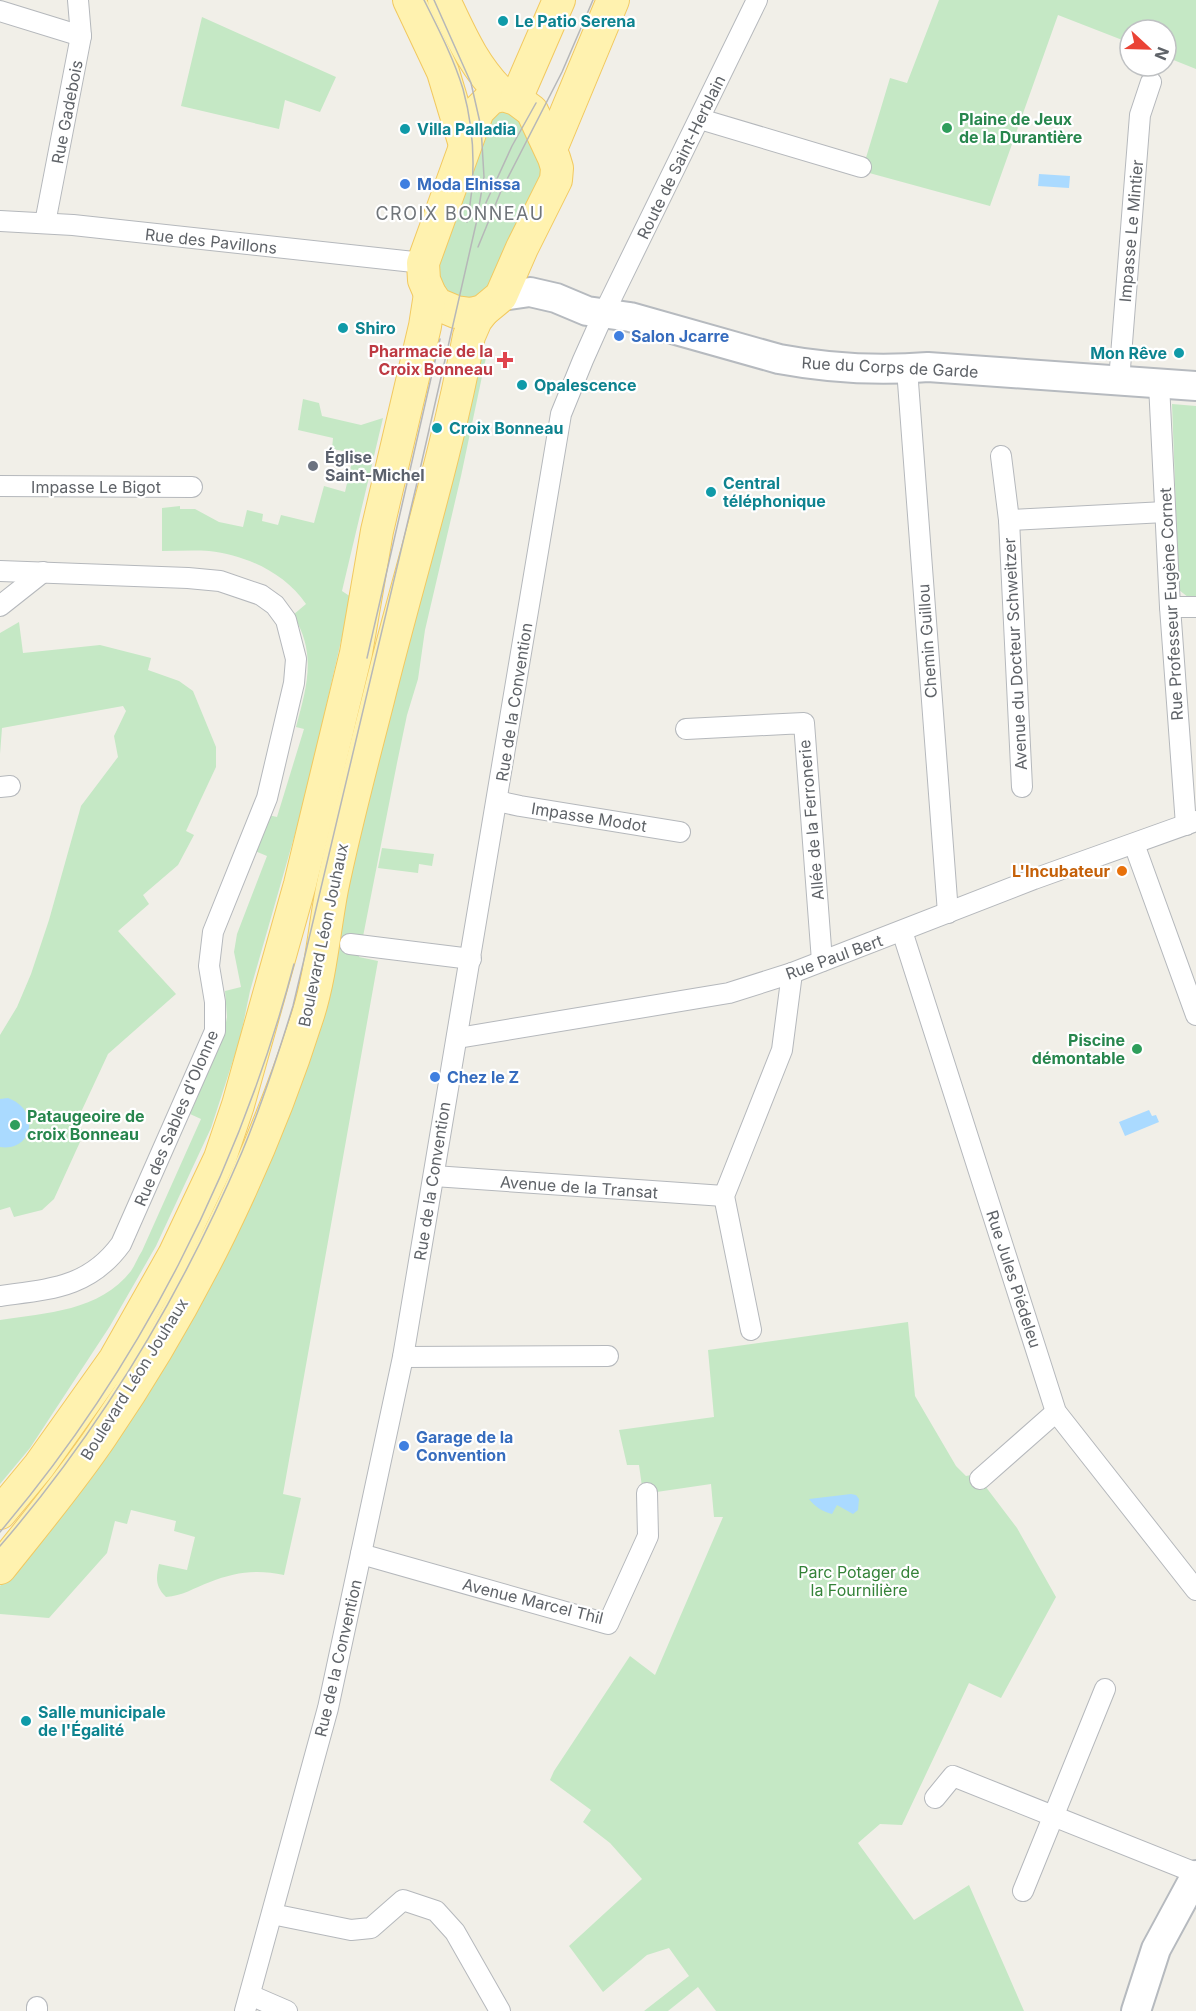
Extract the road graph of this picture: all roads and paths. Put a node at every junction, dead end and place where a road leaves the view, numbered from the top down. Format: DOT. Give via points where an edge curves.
graph roads {
  1 [pos="78,0"];
  2 [pos="409,0"];
  3 [pos="444,0"];
  4 [pos="559,0"];
  5 [pos="613,0"];
  6 [pos="757,0"];
  7 [pos="0,11"];
  8 [pos="81,36"];
  9 [pos="1151,82"];
  10 [pos="509,97"];
  11 [pos="700,119"];
  12 [pos="465,145"];
  13 [pos="551,149"];
  14 [pos="861,166"];
  15 [pos="0,221"];
  16 [pos="45,223"];
  17 [pos="522,248"];
  18 [pos="423,263"];
  19 [pos="430,294"];
  20 [pos="556,298"];
  21 [pos="492,304"];
  22 [pos="604,313"];
  23 [pos="907,369"];
  24 [pos="1119,381"];
  25 [pos="1159,384"];
  26 [pos="1196,386"];
  27 [pos="1001,456"];
  28 [pos="0,486"];
  29 [pos="192,487"];
  30 [pos="1165,512"];
  31 [pos="1009,520"];
  32 [pos="0,571"];
  33 [pos="43,572"];
  34 [pos="0,606"];
  35 [pos="1170,607"];
  36 [pos="1196,607"];
  37 [pos="686,729"];
  38 [pos="1022,787"];
  39 [pos="497,801"];
  40 [pos="1191,823"];
  41 [pos="681,832"];
  42 [pos="1134,844"];
  43 [pos="948,914"];
  44 [pos="902,932"];
  45 [pos="350,944"];
  46 [pos="471,959"];
  47 [pos="822,961"];
  48 [pos="792,973"];
  49 [pos="1196,1015"];
  50 [pos="457,1036"];
  51 [pos="434,1176"];
  52 [pos="724,1196"];
  53 [pos="0,1296"];
  54 [pos="751,1330"];
  55 [pos="608,1356"];
  56 [pos="403,1357"];
  57 [pos="1056,1412"];
  58 [pos="980,1479"];
  59 [pos="647,1493"];
  60 [pos="0,1513"];
  61 [pos="360,1554"];
  62 [pos="0,1568"];
  63 [pos="1196,1590"];
  64 [pos="1105,1689"];
  65 [pos="934,1798"];
  66 [pos="1054,1816"];
  67 [pos="1196,1874"];
  68 [pos="1023,1891"];
  69 [pos="272,1914"];
  70 [pos="247,2003"];
  71 [pos="287,2011"];
  72 [pos="501,2011"];
  73 [pos="1136,2011"];
  1 -- 8 [label="street, Rue Gadebois"];
  2 -- 12 [label="main road" via="443,72"];
  3 -- 10 [label="main road, Boulevard Léon Jouhaux" via="482,74"];
  4 -- 10 [label="main road"];
  5 -- 13 [label="main road"];
  6 -- 11 [label="street, Route de Saint-Herblain"];
  7 -- 8 [label="street"];
  8 -- 16 [label="street, Rue Gadebois"];
  9 -- 24 [label="street, Impasse Le Mintier" via="1140,115"];
  10 -- 12 [label="main road" via="490,98 478,111"];
  10 -- 13 [label="main road, Boulevard Léon Jouhaux" via="532,111"];
  11 -- 14 [label="street"];
  11 -- 22 [label="street, Route de Saint-Herblain"];
  12 -- 18 [label="main road"];
  13 -- 17 [label="main road, Boulevard Léon Jouhaux" via="556,180"];
  15 -- 16 [label="street, Rue des Pavillons"];
  16 -- 18 [label="street, Rue des Pavillons"];
  17 -- 20 [label="street, Rue du Corps de Garde" via="536,283"];
  17 -- 21 [label="main road, Boulevard Léon Jouhaux"];
  18 -- 19 [label="main road"];
  19 -- 21 [label="main road" via="447,309 471,314"];
  19 -- 60 [label="main road, Boulevard Léon Jouhaux" via="377,531 353,665 300,884 238,1106 215,1168 174,1255 115,1359 39,1466"];
  20 -- 21 [label="street, Rue du Corps de Garde" via="530,292"];
  20 -- 22 [label="street, Rue du Corps de Garde" via="587,311"];
  21 -- 62 [label="main road, Boulevard Léon Jouhaux" via="476,320 469,336 439,476 385,672 335,879 310,1011 272,1114 229,1212 176,1315 102,1436"];
  22 -- 23 [label="street, Rue du Corps de Garde" via="779,360"];
  22 -- 39 [label="street, Rue de la Convention" via="561,414"];
  23 -- 24 [label="street, Rue du Corps de Garde" via="928,367"];
  23 -- 43 [label="street, Chemin Guillou"];
  24 -- 25 [label="street, Rue du Corps de Garde"];
  25 -- 26 [label="street, Rue du Corps de Garde"];
  25 -- 30 [label="street, Rue Professeur Eugène Cornet"];
  27 -- 31 [label="street, Avenue du Docteur Schweitzer"];
  28 -- 29 [label="street, Impasse Le Bigot"];
  30 -- 31 [label="street, Avenue du Docteur Schweitzer"];
  30 -- 35 [label="street, Rue Professeur Eugène Cornet"];
  31 -- 38 [label="street, Avenue du Docteur Schweitzer"];
  32 -- 33 [label="street, Rue des Sables d'Olonne"];
  33 -- 34 [label="street"];
  33 -- 53 [label="street, Rue des Sables d'Olonne" via="188,578 241,587 275,605 286,620 296,659 267,798 213,932 209,966 215,1031 122,1244 110,1260 74,1282"];
  35 -- 36 [label="street"];
  35 -- 40 [label="street, Rue Professeur Eugène Cornet"];
  37 -- 47 [label="street, Allée de la Ferronerie" via="804,723"];
  39 -- 41 [label="street, Impasse Modot"];
  39 -- 46 [label="street, Rue de la Convention"];
  40 -- 42 [label="street, Rue Paul Bert"];
  42 -- 43 [label="street, Rue Paul Bert"];
  42 -- 49 [label="street"];
  43 -- 44 [label="street, Rue Paul Bert"];
  44 -- 47 [label="street, Rue Paul Bert"];
  44 -- 57 [label="street, Rue Jules Piédeleu"];
  45 -- 46 [label="street"];
  46 -- 50 [label="street, Rue de la Convention"];
  47 -- 48 [label="street, Rue Paul Bert"];
  48 -- 50 [label="street, Rue Paul Bert" via="729,993"];
  48 -- 52 [label="street" via="782,1050"];
  50 -- 51 [label="street, Rue de la Convention"];
  51 -- 52 [label="street, Avenue de la Transat"];
  51 -- 56 [label="street, Rue de la Convention"];
  52 -- 54 [label="street"];
  55 -- 56 [label="street"];
  56 -- 61 [label="street, Rue de la Convention"];
  57 -- 58 [label="street"];
  57 -- 63 [label="street, Rue Jules Piédeleu"];
  59 -- 61 [label="street, Avenue Marcel Thil" via="648,1536 608,1623"];
  61 -- 69 [label="street, Rue de la Convention" via="328,1708"];
  64 -- 66 [label="street"];
  65 -- 66 [label="street" via="953,1776"];
  66 -- 67 [label="street"];
  66 -- 68 [label="street"];
  67 -- 73 [label="street" via="1156,1949"];
  69 -- 70 [label="street, Rue de la Convention"];
  69 -- 72 [label="street" via="351,1930 371,1928 403,1900 436,1911 455,1932"];
  70 -- 71 [label="street"];
}
